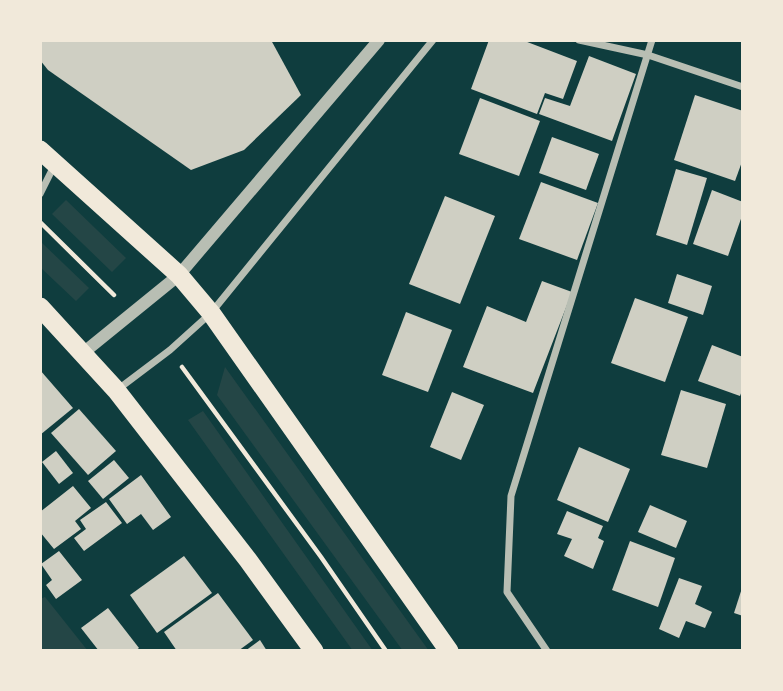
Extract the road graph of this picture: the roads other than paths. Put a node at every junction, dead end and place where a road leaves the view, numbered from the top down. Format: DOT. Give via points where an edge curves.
graph roads {
  1 [pos="379,40"];
  2 [pos="433,40"];
  3 [pos="579,40"];
  4 [pos="652,40"];
  5 [pos="648,55"];
  6 [pos="743,87"];
  7 [pos="40,150"];
  8 [pos="55,164"];
  9 [pos="40,194"];
  10 [pos="179,275"];
  11 [pos="40,307"];
  12 [pos="211,313"];
  13 [pos="83,353"];
  14 [pos="116,390"];
  15 [pos="314,651"];
  16 [pos="449,651"];
  17 [pos="547,651"];
  1 -- 10 [label="street"];
  2 -- 12 [label="street"];
  3 -- 5 [label="street"];
  4 -- 5 [label="street"];
  5 -- 6 [label="street"];
  5 -- 17 [label="street" via="511,496 507,592"];
  7 -- 8 [label="highway"];
  8 -- 9 [label="street"];
  8 -- 10 [label="highway"];
  10 -- 12 [label="highway"];
  10 -- 13 [label="street"];
  11 -- 13 [label="highway"];
  12 -- 14 [label="street"];
  12 -- 16 [label="highway"];
  13 -- 14 [label="highway"];
  14 -- 15 [label="highway"];
}
